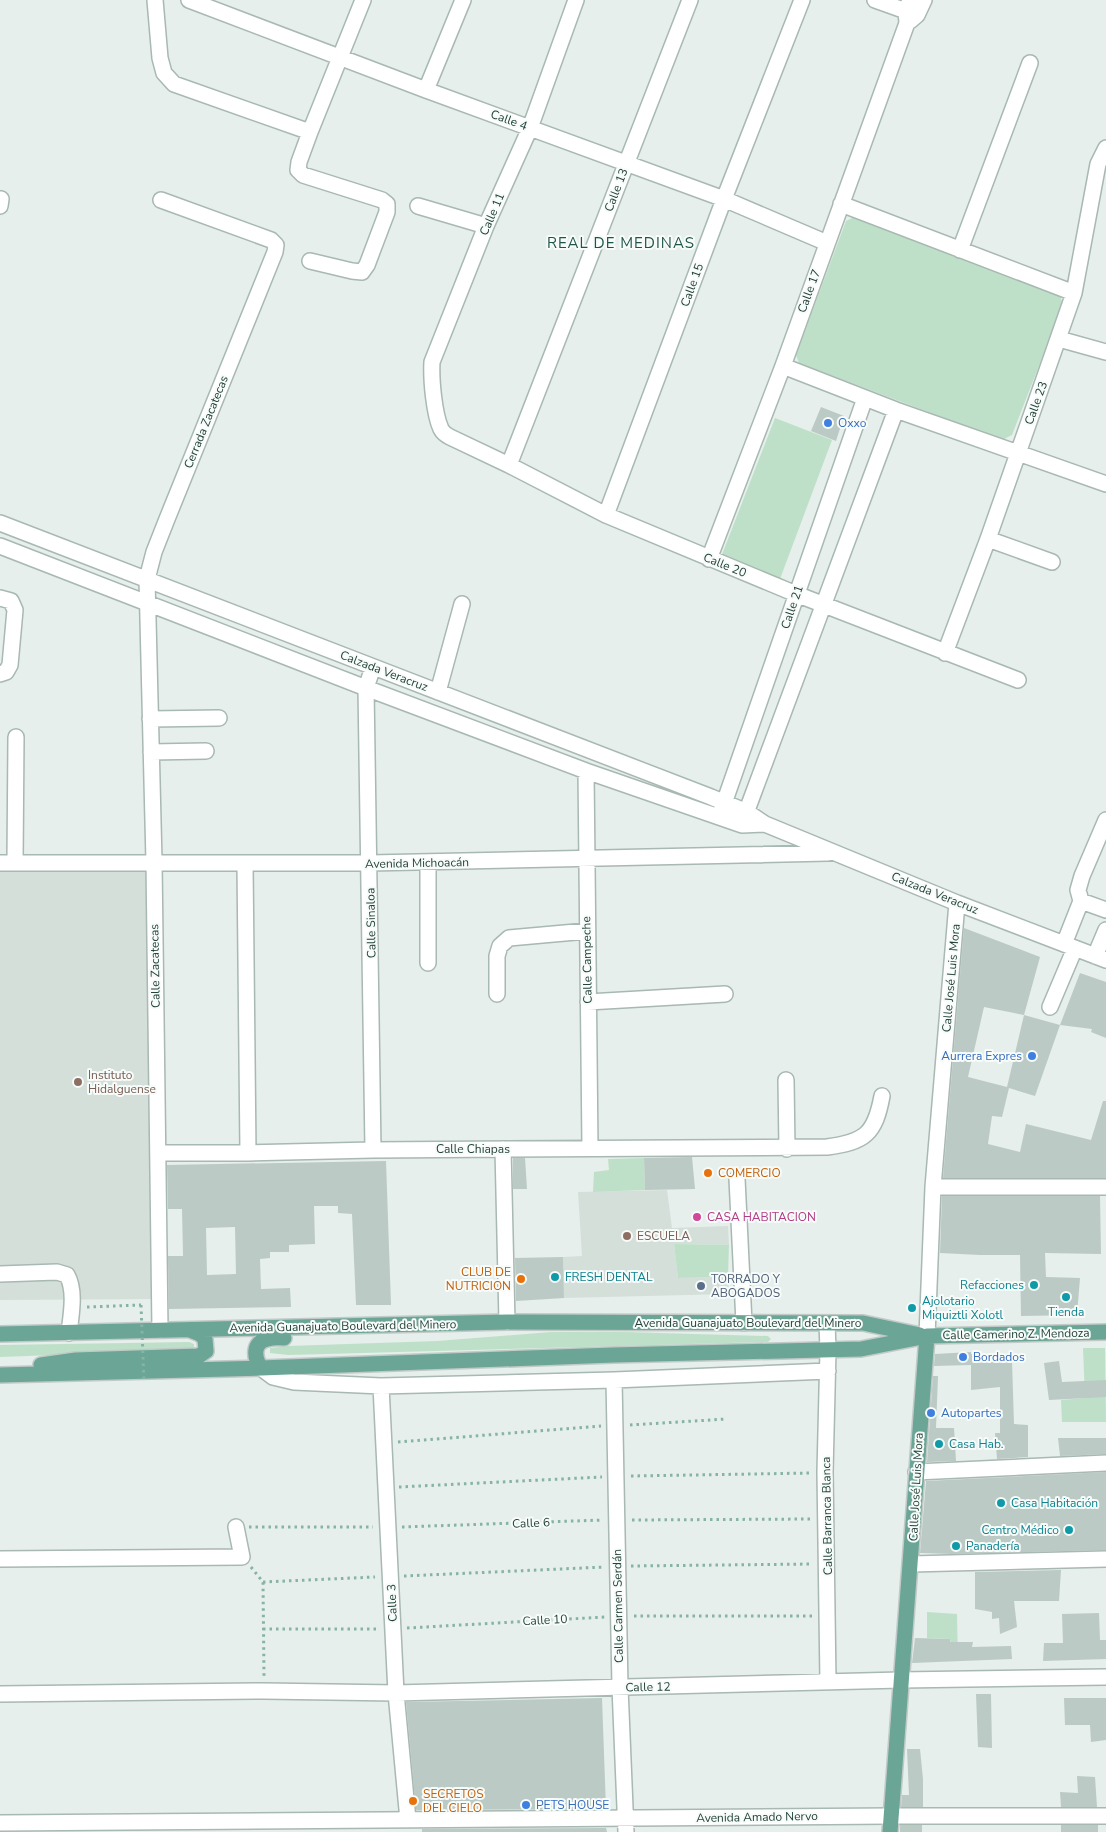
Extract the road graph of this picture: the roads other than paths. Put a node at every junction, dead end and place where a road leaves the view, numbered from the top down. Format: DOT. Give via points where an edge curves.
graph roads {
  1 [pos="155,0"];
  2 [pos="189,0"];
  3 [pos="363,0"];
  4 [pos="463,0"];
  5 [pos="576,0"];
  6 [pos="690,0"];
  7 [pos="802,0"];
  8 [pos="875,0"];
  9 [pos="914,9"];
  10 [pos="341,57"];
  11 [pos="1030,63"];
  12 [pos="426,90"];
  13 [pos="530,128"];
  14 [pos="310,132"];
  15 [pos="1106,148"];
  16 [pos="626,163"];
  17 [pos="1,199"];
  18 [pos="724,199"];
  19 [pos="161,200"];
  20 [pos="841,204"];
  21 [pos="0,206"];
  22 [pos="418,206"];
  23 [pos="486,226"];
  24 [pos="827,243"];
  25 [pos="960,250"];
  26 [pos="310,261"];
  27 [pos="1074,293"];
  28 [pos="1059,339"];
  29 [pos="1106,352"];
  30 [pos="783,366"];
  31 [pos="865,398"];
  32 [pos="896,410"];
  33 [pos="442,431"];
  34 [pos="1018,452"];
  35 [pos="509,465"];
  36 [pos="1106,484"];
  37 [pos="606,515"];
  38 [pos="0,523"];
  39 [pos="988,539"];
  40 [pos="0,546"];
  41 [pos="709,559"];
  42 [pos="1052,562"];
  43 [pos="147,579"];
  44 [pos="796,594"];
  45 [pos="0,598"];
  46 [pos="148,603"];
  47 [pos="462,604"];
  48 [pos="825,605"];
  49 [pos="945,653"];
  50 [pos="373,666"];
  51 [pos="0,674"];
  52 [pos="1018,680"];
  53 [pos="366,688"];
  54 [pos="438,692"];
  55 [pos="219,718"];
  56 [pos="150,719"];
  57 [pos="16,737"];
  58 [pos="206,751"];
  59 [pos="151,752"];
  60 [pos="586,771"];
  61 [pos="722,809"];
  62 [pos="744,818"];
  63 [pos="1106,820"];
  64 [pos="834,853"];
  65 [pos="586,860"];
  66 [pos="154,862"];
  67 [pos="428,862"];
  68 [pos="7,863"];
  69 [pos="370,863"];
  70 [pos="245,864"];
  71 [pos="1080,901"];
  72 [pos="957,903"];
  73 [pos="1106,910"];
  74 [pos="1106,930"];
  75 [pos="587,932"];
  76 [pos="1069,946"];
  77 [pos="1100,958"];
  78 [pos="428,963"];
  79 [pos="497,994"];
  80 [pos="724,994"];
  81 [pos="588,1002"];
  82 [pos="1050,1007"];
  83 [pos="786,1080"];
  84 [pos="882,1096"];
  85 [pos="590,1148"];
  86 [pos="787,1149"];
  87 [pos="373,1150"];
  88 [pos="503,1150"];
  89 [pos="158,1153"];
  90 [pos="248,1153"];
  91 [pos="737,1178"];
  92 [pos="933,1187"];
  93 [pos="1106,1187"];
  94 [pos="0,1274"];
  95 [pos="506,1322"];
  96 [pos="477,1323"];
  97 [pos="744,1323"];
  98 [pos="827,1323"];
  99 [pos="190,1329"];
  100 [pos="160,1330"];
  101 [pos="69,1332"];
  102 [pos="1106,1332"];
  103 [pos="0,1334"];
  104 [pos="927,1336"];
  105 [pos="828,1350"];
  106 [pos="261,1368"];
  107 [pos="828,1372"];
  108 [pos="0,1373"];
  109 [pos="614,1380"];
  110 [pos="380,1386"];
  111 [pos="1106,1463"];
  112 [pos="916,1472"];
  113 [pos="236,1527"];
  114 [pos="0,1559"];
  115 [pos="1106,1559"];
  116 [pos="911,1564"];
  117 [pos="1106,1677"];
  118 [pos="901,1680"];
  119 [pos="828,1682"];
  120 [pos="620,1687"];
  121 [pos="396,1693"];
  122 [pos="0,1694"];
  123 [pos="891,1816"];
  124 [pos="1106,1816"];
  125 [pos="408,1820"];
  126 [pos="0,1823"];
  127 [pos="625,1825"];
  128 [pos="890,1832"];
  1 -- 14 [label="street" via="160,58 164,73 174,84"];
  2 -- 10 [label="street, Calle 4"];
  3 -- 10 [label="street"];
  4 -- 12 [label="street"];
  5 -- 13 [label="street, Calle 11"];
  6 -- 16 [label="street, Calle 13"];
  7 -- 18 [label="street, Calle 15"];
  8 -- 9 [label="street"];
  9 -- 20 [label="street, Calle 17"];
  10 -- 12 [label="street, Calle 4"];
  10 -- 14 [label="street"];
  11 -- 25 [label="street"];
  12 -- 13 [label="street, Calle 4"];
  13 -- 16 [label="street, Calle 4"];
  13 -- 23 [label="street, Calle 11"];
  14 -- 26 [label="street" via="298,170 304,175 387,204 387,212 362,272"];
  15 -- 27 [label="street, Calle 23" via="1098,164"];
  16 -- 18 [label="street, Calle 4"];
  16 -- 35 [label="street, Calle 13"];
  17 -- 21 [label="street"];
  18 -- 24 [label="street, Calle 4"];
  18 -- 37 [label="street, Calle 15"];
  19 -- 43 [label="street, Cerrada Zacatecas" via="271,240 276,245 154,552"];
  20 -- 24 [label="street, Calle 17"];
  20 -- 25 [label="street"];
  22 -- 23 [label="street"];
  23 -- 33 [label="street, Calle 11" via="432,362"];
  24 -- 30 [label="street, Calle 17"];
  25 -- 27 [label="street"];
  27 -- 28 [label="street, Calle 23"];
  28 -- 29 [label="street"];
  28 -- 34 [label="street, Calle 23"];
  30 -- 31 [label="street"];
  30 -- 41 [label="street, Calle 17"];
  31 -- 32 [label="street"];
  31 -- 44 [label="street, Calle 21"];
  32 -- 34 [label="street"];
  32 -- 48 [label="street"];
  33 -- 35 [label="street, Calle 20"];
  34 -- 36 [label="street"];
  34 -- 39 [label="street, Calle 23"];
  35 -- 37 [label="street, Calle 20"];
  37 -- 41 [label="street, Calle 20"];
  38 -- 43 [label="street, Calzada Veracruz"];
  39 -- 42 [label="street"];
  39 -- 49 [label="street, Calle 23"];
  40 -- 46 [label="street, Calzada Veracruz"];
  41 -- 44 [label="street, Calle 20"];
  43 -- 46 [label="street, Cerrada Zacatecas"];
  43 -- 50 [label="street, Calzada Veracruz"];
  44 -- 48 [label="street, Calle 20"];
  44 -- 61 [label="street, Calle 21"];
  45 -- 51 [label="street" via="11,601 15,610 10,665 6,672"];
  46 -- 53 [label="street, Calzada Veracruz"];
  46 -- 56 [label="street, Calle Zacatecas"];
  47 -- 54 [label="street"];
  48 -- 49 [label="street, Calle 20"];
  48 -- 62 [label="street"];
  49 -- 52 [label="street, Calle 20"];
  50 -- 53 [label="street, Calle Sinaloa"];
  50 -- 54 [label="street, Calzada Veracruz"];
  53 -- 60 [label="street, Calzada Veracruz"];
  53 -- 69 [label="street, Calle Sinaloa"];
  54 -- 61 [label="street, Calzada Veracruz"];
  55 -- 56 [label="street"];
  56 -- 59 [label="street, Calle Zacatecas"];
  57 -- 68 [label="street"];
  58 -- 59 [label="street"];
  59 -- 66 [label="street, Calle Zacatecas"];
  60 -- 61 [label="street, Calzada Veracruz"];
  60 -- 65 [label="street, Calle Campeche"];
  61 -- 62 [label="street, Calzada Veracruz"];
  62 -- 64 [label="street, Calzada Veracruz"];
  63 -- 71 [label="street" via="1082,876 1078,890"];
  64 -- 65 [label="street, Avenida Michoacán"];
  64 -- 72 [label="street, Calzada Veracruz"];
  65 -- 67 [label="street, Avenida Michoacán"];
  65 -- 75 [label="street, Calle Campeche"];
  66 -- 68 [label="street, Avenida Michoacán"];
  66 -- 70 [label="street, Avenida Michoacán"];
  66 -- 89 [label="street, Calle Zacatecas"];
  67 -- 69 [label="street, Avenida Michoacán"];
  67 -- 78 [label="street"];
  69 -- 70 [label="street, Avenida Michoacán"];
  69 -- 87 [label="street, Calle Sinaloa"];
  70 -- 90 [label="street"];
  71 -- 73 [label="street"];
  71 -- 76 [label="street"];
  72 -- 76 [label="street, Calzada Veracruz"];
  72 -- 92 [label="street, Calle José Luis Mora"];
  74 -- 77 [label="street"];
  75 -- 79 [label="street" via="509,938 500,946 497,956"];
  75 -- 81 [label="street, Calle Campeche"];
  76 -- 77 [label="street, Calzada Veracruz"];
  76 -- 82 [label="street"];
  80 -- 81 [label="street"];
  81 -- 85 [label="street, Calle Campeche"];
  83 -- 86 [label="street"];
  84 -- 86 [label="street, Calle Chiapas" via="872,1128 863,1137 848,1144"];
  85 -- 86 [label="street, Calle Chiapas"];
  85 -- 88 [label="street, Calle Chiapas"];
  87 -- 88 [label="street, Calle Chiapas"];
  87 -- 90 [label="street, Calle Chiapas"];
  88 -- 95 [label="street"];
  89 -- 90 [label="street, Calle Chiapas"];
  89 -- 100 [label="street, Calle Zacatecas"];
  91 -- 97 [label="street"];
  92 -- 93 [label="street"];
  92 -- 104 [label="street, Calle José Luis Mora"];
  94 -- 101 [label="street" via="57,1272 67,1275 71,1282 72,1308"];
  95 -- 96 [label="main road, Avenida Guanajuato Boulevard del Minero"];
  95 -- 97 [label="main road, Avenida Guanajuato Boulevard del Minero"];
  96 -- 99 [label="main road, Avenida Guanajuato Boulevard del Minero"];
  96 -- 106 [label="main road" via="414,1334 268,1339 255,1350 255,1360"];
  97 -- 98 [label="main road, Avenida Guanajuato Boulevard del Minero"];
  98 -- 104 [label="main road, Avenida Guanajuato Boulevard del Minero" via="863,1323"];
  98 -- 105 [label="street, Calle Barranca Blanca"];
  99 -- 100 [label="main road, Avenida Guanajuato Boulevard del Minero"];
  99 -- 108 [label="main road" via="205,1339 206,1351 199,1356 76,1360"];
  100 -- 101 [label="main road, Avenida Guanajuato Boulevard del Minero"];
  101 -- 103 [label="main road, Avenida Guanajuato Boulevard del Minero"];
  102 -- 104 [label="main road, Calle Camerino Z. Mendoza"];
  104 -- 105 [label="main road, Avenida Guanajuato Boulevard del Minero" via="862,1349"];
  104 -- 112 [label="main road, Calle José Luis Mora"];
  105 -- 106 [label="main road, Avenida Guanajuato Boulevard del Minero"];
  105 -- 107 [label="street, Calle Barranca Blanca"];
  106 -- 108 [label="main road, Avenida Guanajuato Boulevard del Minero"];
  106 -- 110 [label="street" via="273,1377 294,1382"];
  107 -- 109 [label="street"];
  107 -- 119 [label="street, Calle Barranca Blanca" via="825,1472"];
  109 -- 110 [label="street"];
  109 -- 120 [label="street, Calle Carmen Serdán"];
  110 -- 121 [label="street, Calle 3"];
  111 -- 112 [label="street"];
  112 -- 116 [label="main road, Calle José Luis Mora"];
  113 -- 114 [label="street" via="242,1557"];
  115 -- 116 [label="street"];
  116 -- 118 [label="main road, Calle José Luis Mora"];
  117 -- 118 [label="street, Calle 12"];
  118 -- 119 [label="street, Calle 12"];
  118 -- 123 [label="main road, Calle José Luis Mora"];
  119 -- 120 [label="street, Calle 12"];
  120 -- 121 [label="street, Calle 12"];
  120 -- 127 [label="street, Calle Carmen Serdán"];
  121 -- 122 [label="street, Calle 12"];
  121 -- 125 [label="street, Calle 3"];
  123 -- 124 [label="street, Avenida Amado Nervo"];
  123 -- 127 [label="street, Avenida Amado Nervo"];
  123 -- 128 [label="main road, Calle José Luis Mora"];
  125 -- 126 [label="street, Avenida Amado Nervo"];
  125 -- 127 [label="street, Avenida Amado Nervo"];
}
